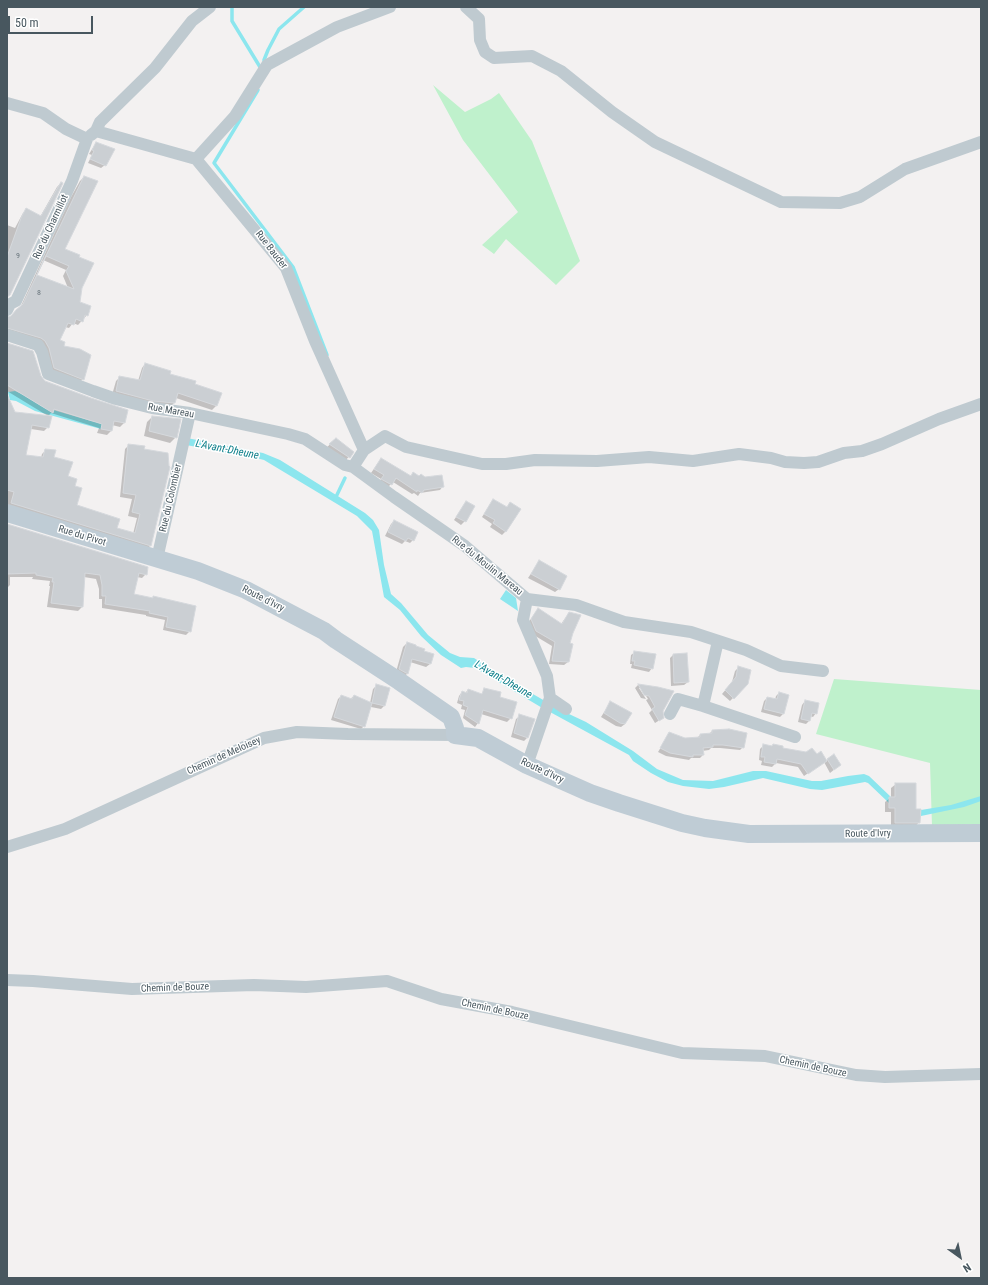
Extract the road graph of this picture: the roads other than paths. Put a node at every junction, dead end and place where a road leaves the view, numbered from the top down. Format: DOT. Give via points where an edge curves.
graph roads {
  1 [pos="210,7"];
  2 [pos="390,7"];
  3 [pos="466,7"];
  4 [pos="7,103"];
  5 [pos="92,135"];
  6 [pos="981,142"];
  7 [pos="196,159"];
  8 [pos="8,306"];
  9 [pos="7,335"];
  10 [pos="981,404"];
  11 [pos="190,414"];
  12 [pos="364,450"];
  13 [pos="353,467"];
  14 [pos="7,513"];
  15 [pos="157,559"];
  16 [pos="527,599"];
  17 [pos="718,641"];
  18 [pos="823,671"];
  19 [pos="549,704"];
  20 [pos="703,706"];
  21 [pos="566,709"];
  22 [pos="670,714"];
  23 [pos="455,735"];
  24 [pos="795,737"];
  25 [pos="527,765"];
  26 [pos="981,833"];
  27 [pos="7,847"];
  28 [pos="7,980"];
  29 [pos="981,1074"];
  1 -- 5 [label="street, Rue du Charmillot" via="192,21 155,68 100,122"];
  2 -- 7 [label="street" via="337,27 267,65 235,116"];
  3 -- 6 [label="street" via="480,19 480,40 485,52 494,58 532,56 561,71 655,142 781,202 840,203 860,197 906,169"];
  4 -- 5 [label="street" via="43,113 66,129"];
  5 -- 7 [label="street"];
  5 -- 8 [label="street, Rue du Charmillot" via="16,301"];
  7 -- 12 [label="street, Rue Bauder" via="286,268 315,341"];
  9 -- 11 [label="street, Rue Mareau" via="38,345 48,374 116,399"];
  10 -- 12 [label="street" via="882,444 818,462 785,462 739,454 693,461 649,457 482,464 406,447 385,436"];
  11 -- 13 [label="street, Rue Mareau" via="305,439 345,465"];
  11 -- 15 [label="street, Rue du Colombier"];
  12 -- 13 [label="street"];
  13 -- 16 [label="street, Rue du Moulin Mareau" via="465,546"];
  14 -- 15 [label="main road, Rue du Pivot"];
  15 -- 23 [label="main road, Route d'Ivry" via="198,571 246,590 324,631 451,716"];
  16 -- 17 [label="street, Rue du Moulin Mareau" via="576,605 624,622 691,632"];
  16 -- 19 [label="street" via="523,620 547,676"];
  17 -- 18 [label="street, Rue du Moulin Mareau" via="781,666"];
  17 -- 20 [label="street"];
  19 -- 21 [label="street"];
  19 -- 25 [label="street"];
  20 -- 22 [label="street" via="678,699"];
  20 -- 24 [label="street"];
  23 -- 25 [label="main road, Route d'Ivry" via="478,738"];
  23 -- 27 [label="street, Chemin de Meloisey" via="297,732 264,738 65,829"];
  25 -- 26 [label="main road, Route d'Ivry" via="590,793 705,828 774,835"];
  28 -- 29 [label="street, Chemin de Bouze" via="132,990 254,985 306,986 387,981 441,999 512,1012 682,1053 765,1056 856,1075 884,1077"];
}
